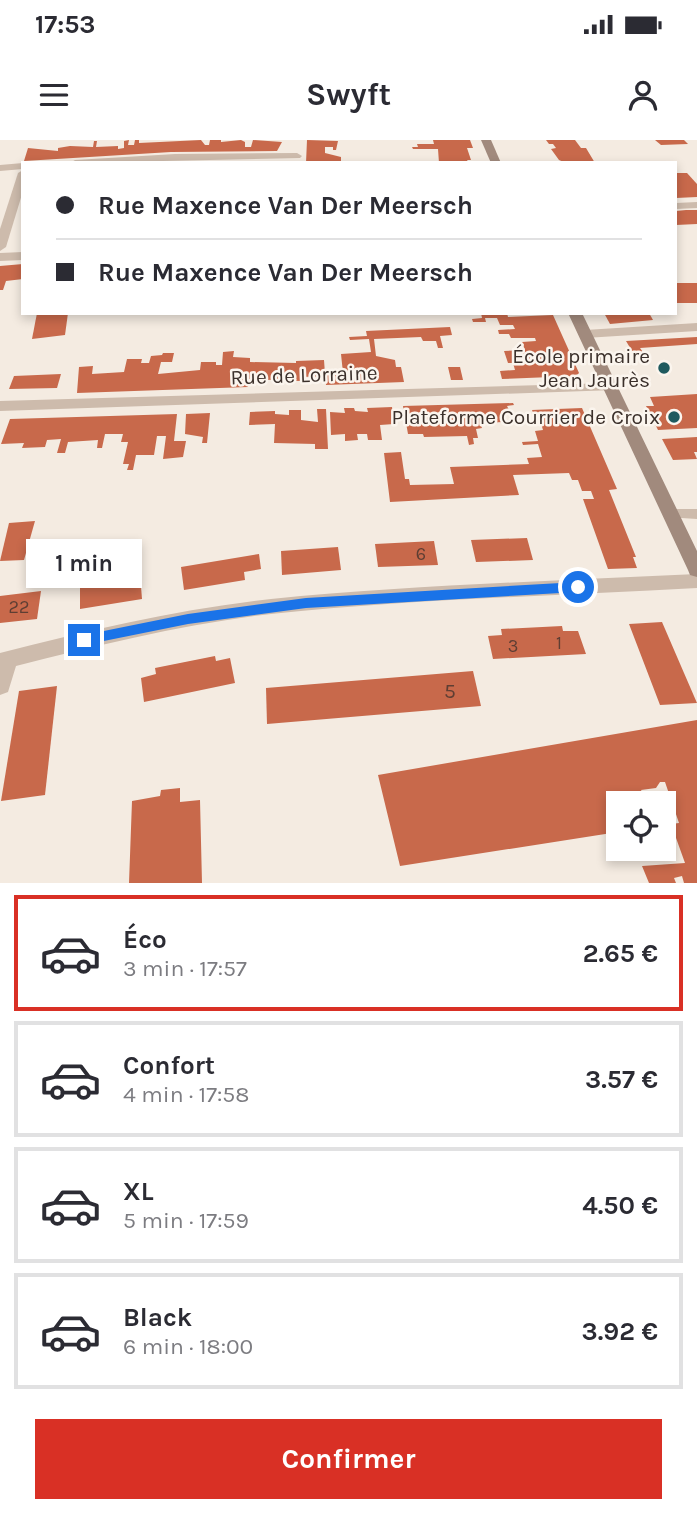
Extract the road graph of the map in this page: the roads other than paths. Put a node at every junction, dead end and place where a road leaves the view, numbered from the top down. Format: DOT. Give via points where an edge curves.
graph roads {
  1 [pos="486,140"];
  2 [pos="297,155"];
  3 [pos="174,160"];
  4 [pos="141,161"];
  5 [pos="495,161"];
  6 [pos="21,166"];
  7 [pos="0,167"];
  8 [pos="21,179"];
  9 [pos="697,205"];
  10 [pos="677,206"];
  11 [pos="0,247"];
  12 [pos="21,256"];
  13 [pos="0,257"];
  14 [pos="576,315"];
  15 [pos="697,327"];
  16 [pos="584,334"];
  17 [pos="610,387"];
  18 [pos="0,406"];
  19 [pos="671,514"];
  20 [pos="697,514"];
  21 [pos="697,570"];
  22 [pos="697,581"];
  23 [pos="3,661"];
  24 [pos="0,686"];
  1 -- 5 [label="main road"];
  2 -- 3 [label="street"];
  3 -- 4 [label="street"];
  6 -- 7 [label="street"];
  8 -- 11 [label="street"];
  9 -- 10 [label="lane"];
  12 -- 13 [label="street"];
  14 -- 16 [label="main road"];
  15 -- 16 [label="street"];
  16 -- 17 [label="main road"];
  17 -- 18 [label="street, Rue de Lorraine"];
  17 -- 19 [label="main road"];
  19 -- 20 [label="lane"];
  19 -- 21 [label="main road"];
  22 -- 23 [label="street" via="281,605 154,625"];
  23 -- 24 [label="street"];
}
